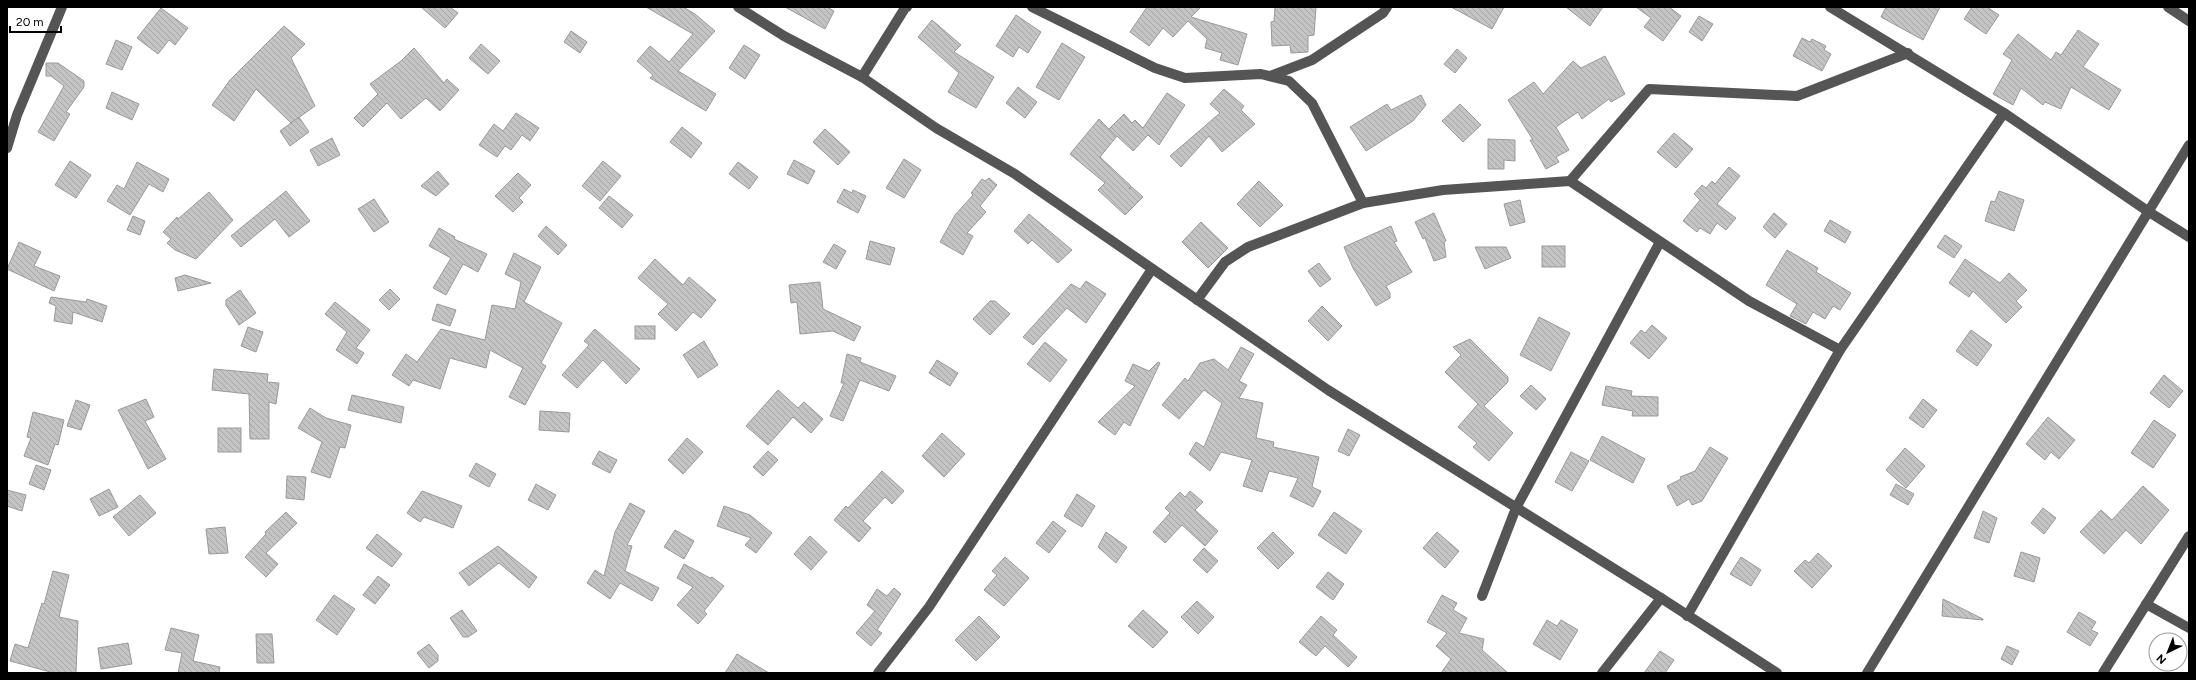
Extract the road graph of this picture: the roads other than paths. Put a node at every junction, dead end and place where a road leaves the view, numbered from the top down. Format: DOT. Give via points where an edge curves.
graph roads {
  1 [pos="62,7"];
  2 [pos="738,7"];
  3 [pos="907,7"];
  4 [pos="1032,7"];
  5 [pos="1387,7"];
  6 [pos="1830,7"];
  7 [pos="2168,7"];
  8 [pos="2189,21"];
  9 [pos="1908,53"];
  10 [pos="1270,76"];
  11 [pos="862,77"];
  12 [pos="2004,113"];
  13 [pos="2189,144"];
  14 [pos="7,148"];
  15 [pos="1570,181"];
  16 [pos="1364,203"];
  17 [pos="2149,212"];
  18 [pos="2189,237"];
  19 [pos="1660,242"];
  20 [pos="1152,268"];
  21 [pos="1197,300"];
  22 [pos="1840,350"];
  23 [pos="1516,508"];
  24 [pos="2189,536"];
  25 [pos="1482,596"];
  26 [pos="1661,598"];
  27 [pos="2146,604"];
  28 [pos="1687,616"];
  29 [pos="2189,628"];
  30 [pos="878,673"];
  31 [pos="1602,673"];
  32 [pos="1776,673"];
  33 [pos="1867,673"];
  34 [pos="2104,673"];
  1 -- 14 [label="street" via="17,115"];
  2 -- 11 [label="street" via="784,36"];
  3 -- 11 [label="street"];
  4 -- 10 [label="street" via="1155,68 1185,78 1261,74"];
  5 -- 10 [label="street" via="1383,13 1312,60"];
  6 -- 9 [label="street"];
  7 -- 8 [label="street"];
  9 -- 12 [label="street"];
  9 -- 15 [label="street" via="1797,96 1649,89"];
  10 -- 16 [label="street" via="1289,81 1312,103"];
  11 -- 20 [label="street" via="936,128 1015,174"];
  12 -- 17 [label="street"];
  12 -- 22 [label="street"];
  13 -- 17 [label="street"];
  15 -- 16 [label="street" via="1443,190"];
  15 -- 19 [label="street"];
  16 -- 21 [label="street" via="1248,248 1225,262"];
  17 -- 18 [label="street"];
  17 -- 33 [label="street"];
  19 -- 22 [label="street" via="1749,301"];
  19 -- 23 [label="street"];
  20 -- 21 [label="street"];
  20 -- 30 [label="street" via="929,607"];
  21 -- 23 [label="street" via="1328,390"];
  22 -- 28 [label="street"];
  23 -- 25 [label="street"];
  23 -- 26 [label="street"];
  24 -- 27 [label="street"];
  26 -- 28 [label="street"];
  26 -- 31 [label="street"];
  27 -- 29 [label="street"];
  27 -- 34 [label="street"];
  28 -- 32 [label="street"];
}
